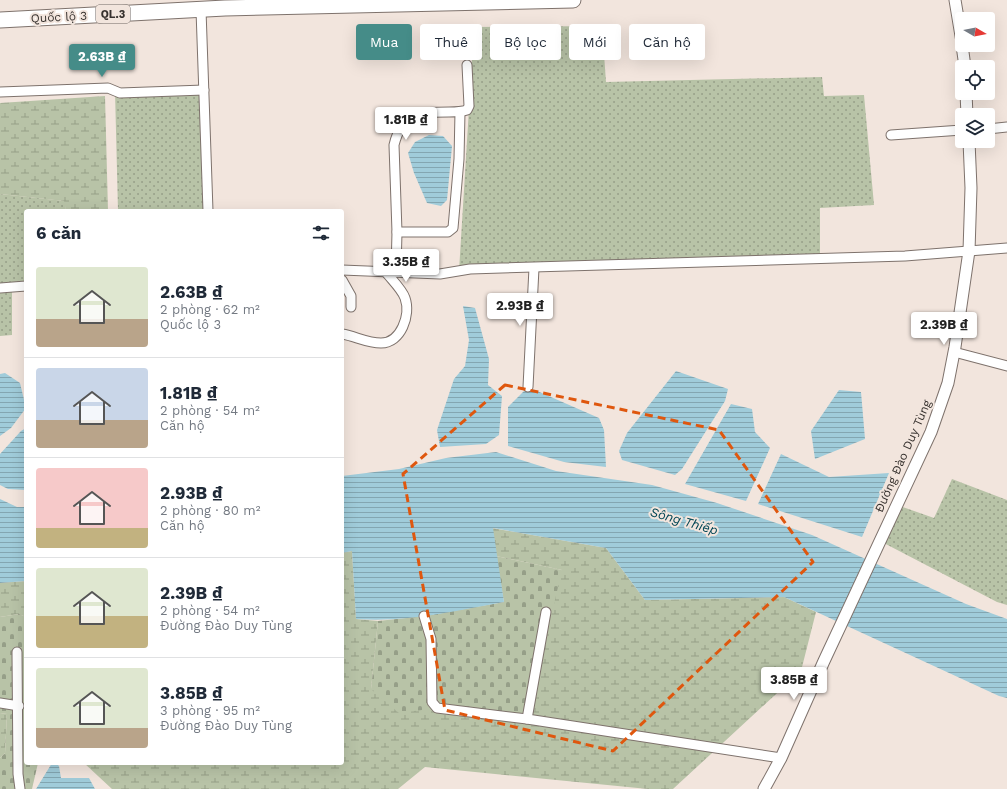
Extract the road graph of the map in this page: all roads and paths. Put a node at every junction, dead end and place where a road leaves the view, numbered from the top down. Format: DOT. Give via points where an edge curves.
graph roads {
  1 [pos="573,0"];
  2 [pos="955,0"];
  3 [pos="200,10"];
  4 [pos="957,12"];
  5 [pos="0,20"];
  6 [pos="467,65"];
  7 [pos="204,90"];
  8 [pos="0,92"];
  9 [pos="460,112"];
  10 [pos="1007,127"];
  11 [pos="995,128"];
  12 [pos="955,131"];
  13 [pos="891,136"];
  14 [pos="969,148"];
  15 [pos="208,209"];
  16 [pos="397,232"];
  17 [pos="1007,248"];
  18 [pos="969,251"];
  19 [pos="534,268"];
  20 [pos="344,270"];
  21 [pos="385,272"];
  22 [pos="396,272"];
  23 [pos="344,284"];
  24 [pos="24,286"];
  25 [pos="0,288"];
  26 [pos="351,307"];
  27 [pos="344,335"];
  28 [pos="954,352"];
  29 [pos="1007,366"];
  30 [pos="528,387"];
  31 [pos="546,612"];
  32 [pos="424,616"];
  33 [pos="17,652"];
  34 [pos="0,703"];
  35 [pos="18,706"];
  36 [pos="527,719"];
  37 [pos="781,758"];
  38 [pos="20,789"];
  39 [pos="764,789"];
  1 -- 3 [label="highway, Quốc lộ 3 / QL.3"];
  2 -- 4 [label="street"];
  3 -- 5 [label="highway, Quốc lộ 3 / QL.3"];
  3 -- 7 [label="street"];
  6 -- 9 [label="street" via="469,106 467,110"];
  7 -- 8 [label="street" via="120,93 108,88"];
  7 -- 15 [label="street"];
  9 -- 16 [label="street" via="422,112 409,119 396,136 394,145"];
  9 -- 16 [label="street" via="453,228 448,232"];
  10 -- 11 [label="street"];
  12 -- 13 [label="street"];
  14 -- 18 [label="street, Đường Đào Duy Tùng"];
  16 -- 22 [label="street"];
  17 -- 18 [label="street"];
  18 -- 19 [label="street" via="905,256"];
  18 -- 28 [label="street, Đường Đào Duy Tùng"];
  19 -- 22 [label="street" via="470,269 440,274"];
  19 -- 30 [label="street"];
  20 -- 21 [label="street"];
  21 -- 22 [label="street"];
  21 -- 27 [label="street" via="405,297 408,309 404,323 395,338 380,343"];
  23 -- 26 [label="street" via="351,296"];
  24 -- 25 [label="street"];
  28 -- 29 [label="street"];
  28 -- 37 [label="street, Đường Đào Duy Tùng" via="948,383 931,432"];
  31 -- 36 [label="street"];
  32 -- 36 [label="street" via="431,639 432,702 437,708"];
  33 -- 35 [label="street"];
  34 -- 35 [label="street"];
  35 -- 38 [label="street"];
  36 -- 37 [label="street"];
  37 -- 39 [label="street"];
}
